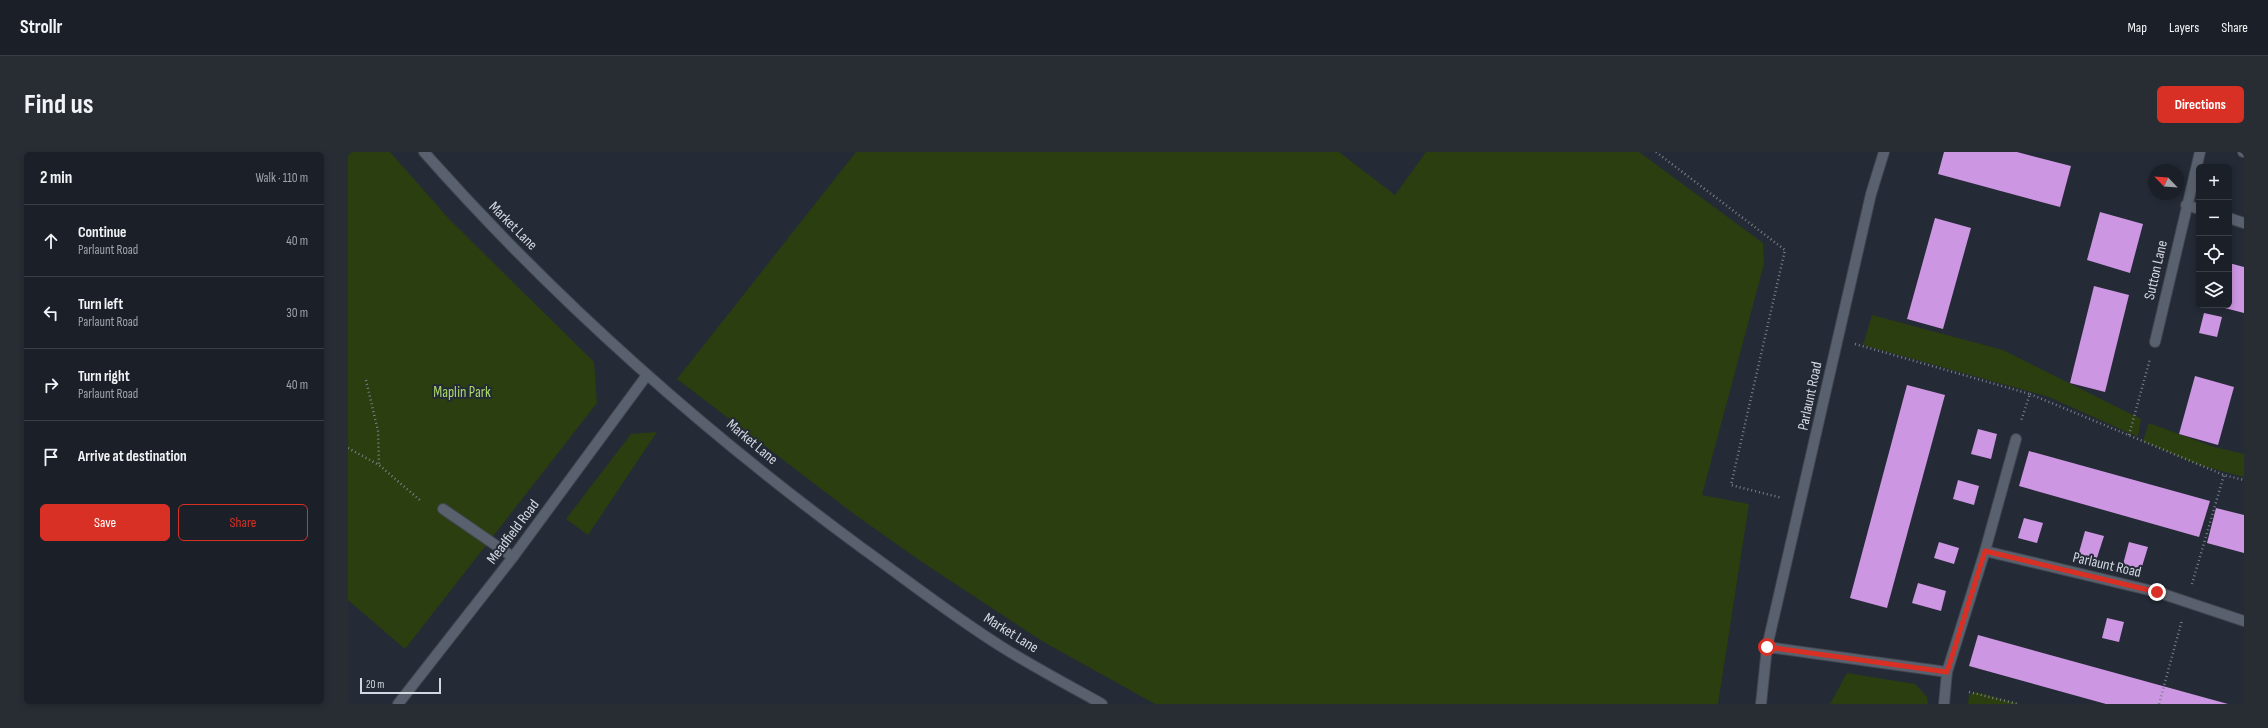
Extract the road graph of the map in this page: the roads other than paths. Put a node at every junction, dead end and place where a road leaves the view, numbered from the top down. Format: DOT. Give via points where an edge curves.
graph roads {
  1 [pos="424,152"];
  2 [pos="1884,152"];
  3 [pos="2200,152"];
  4 [pos="2186,205"];
  5 [pos="2196,208"];
  6 [pos="2232,219"];
  7 [pos="2244,223"];
  8 [pos="2155,342"];
  9 [pos="647,375"];
  10 [pos="2016,439"];
  11 [pos="443,509"];
  12 [pos="1985,551"];
  13 [pos="513,557"];
  14 [pos="2244,620"];
  15 [pos="1767,647"];
  16 [pos="1947,672"];
  17 [pos="398,704"];
  18 [pos="1102,704"];
  19 [pos="1761,704"];
  20 [pos="1944,704"];
  1 -- 9 [label="street, Market Lane" via="477,212"];
  2 -- 15 [label="street, Parlaunt Road" via="1871,194 1802,504"];
  3 -- 4 [label="street, Sutton Lane"];
  4 -- 5 [label="street"];
  4 -- 8 [label="street, Sutton Lane"];
  6 -- 7 [label="street"];
  9 -- 13 [label="street, Meadfield Road"];
  9 -- 18 [label="street, Market Lane" via="797,500 911,584 1001,646"];
  10 -- 12 [label="street"];
  11 -- 13 [label="street"];
  12 -- 14 [label="street, Parlaunt Road" via="2157,592"];
  12 -- 16 [label="street"];
  13 -- 17 [label="street, Meadfield Road"];
  15 -- 16 [label="street"];
  15 -- 19 [label="street, Parlaunt Road"];
  16 -- 20 [label="street"];
}
